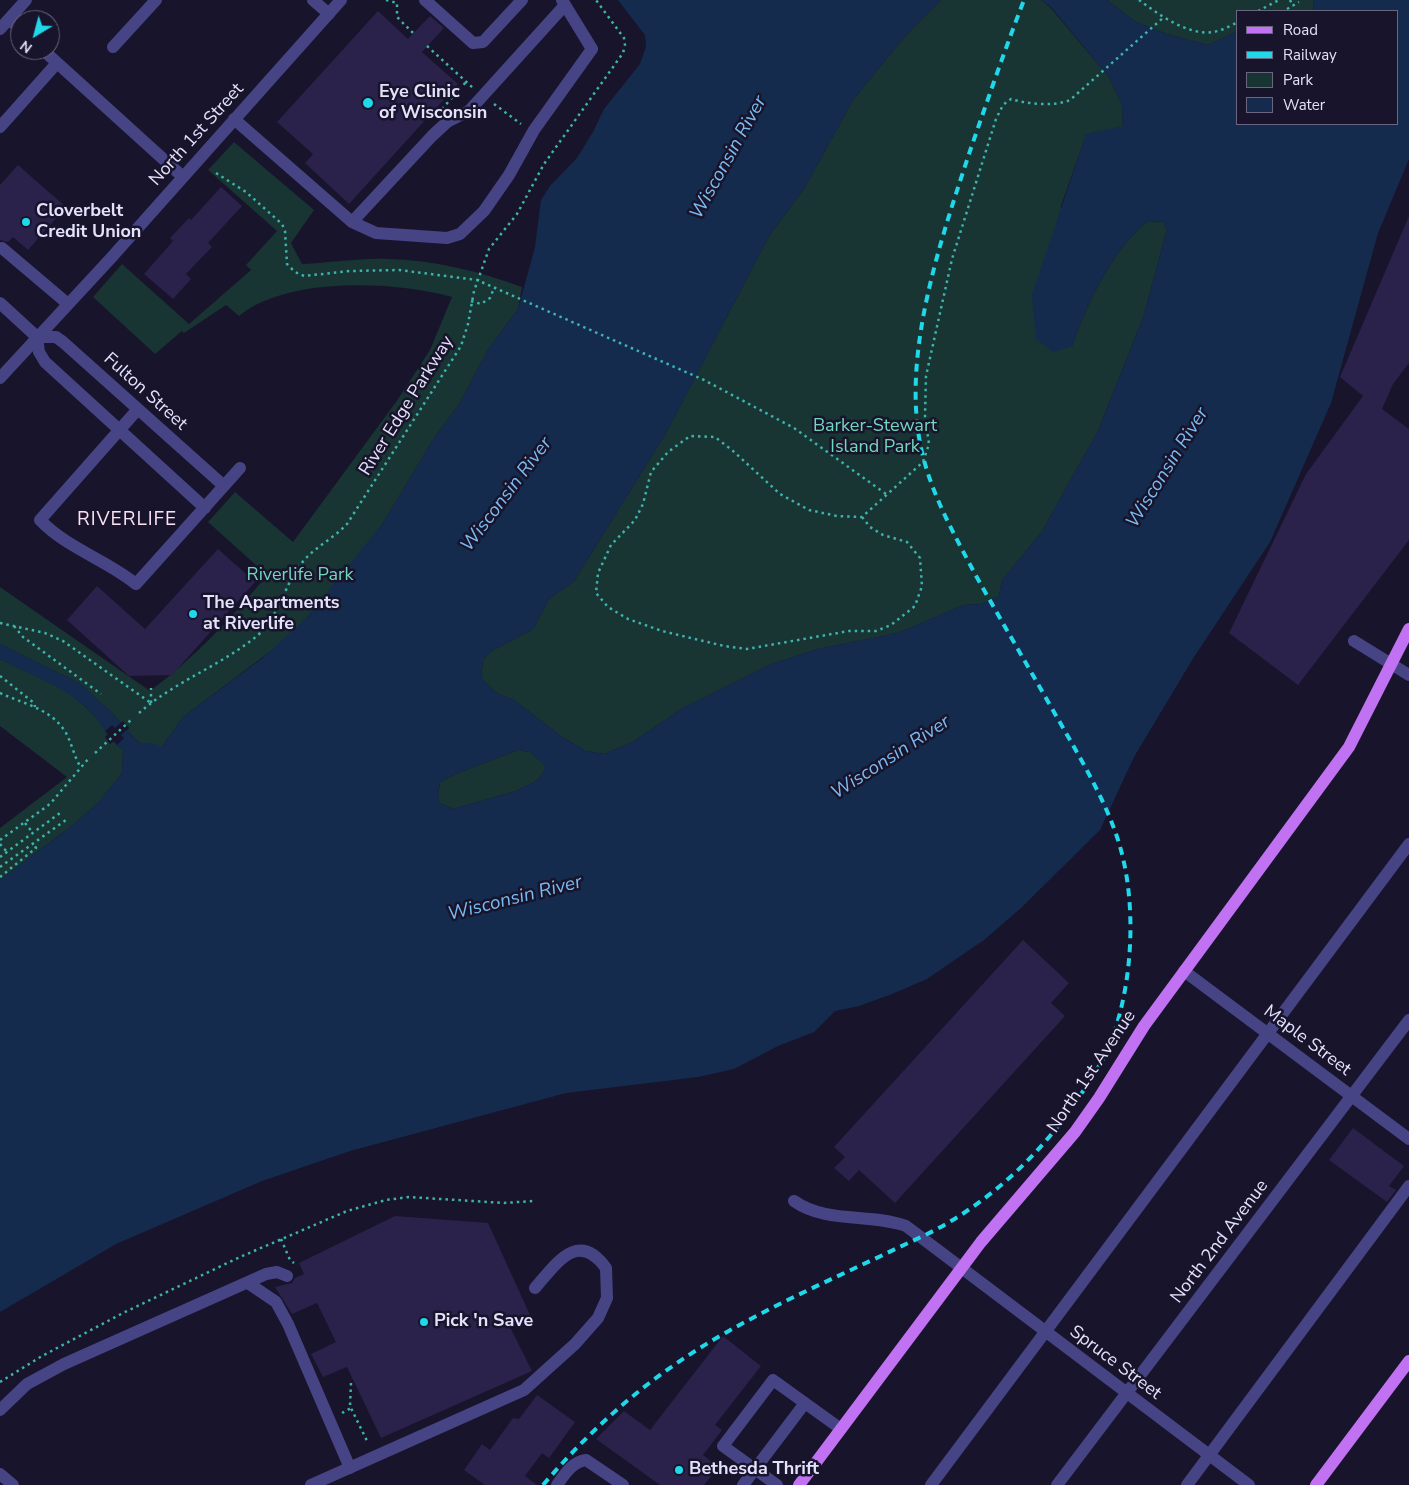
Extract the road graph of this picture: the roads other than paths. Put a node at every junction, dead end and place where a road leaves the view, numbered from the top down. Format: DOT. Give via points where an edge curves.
graph roads {
  1 [pos="26,0"];
  2 [pos="156,0"];
  3 [pos="313,0"];
  4 [pos="341,0"];
  5 [pos="425,0"];
  6 [pos="522,0"];
  7 [pos="564,2"];
  8 [pos="329,14"];
  9 [pos="4,24"];
  10 [pos="113,47"];
  11 [pos="54,60"];
  12 [pos="57,63"];
  13 [pos="234,119"];
  14 [pos="0,127"];
  15 [pos="183,177"];
  16 [pos="352,222"];
  17 [pos="2,248"];
  18 [pos="0,303"];
  19 [pos="68,304"];
  20 [pos="37,337"];
  21 [pos="0,378"];
  22 [pos="138,409"];
  23 [pos="120,430"];
  24 [pos="240,468"];
  25 [pos="224,486"];
  26 [pos="205,508"];
  27 [pos="1409,629"];
  28 [pos="1354,641"];
  29 [pos="1392,664"];
  30 [pos="1409,675"];
  31 [pos="1409,844"];
  32 [pos="1184,971"];
  33 [pos="1409,1020"];
  34 [pos="1268,1034"];
  35 [pos="1352,1096"];
  36 [pos="1409,1139"];
  37 [pos="1409,1186"];
  38 [pos="794,1201"];
  39 [pos="960,1269"];
  40 [pos="287,1276"];
  41 [pos="248,1283"];
  42 [pos="535,1288"];
  43 [pos="1045,1333"];
  44 [pos="1409,1361"];
  45 [pos="1126,1393"];
  46 [pos="804,1403"];
  47 [pos="0,1410"];
  48 [pos="841,1429"];
  49 [pos="1210,1456"];
  50 [pos="350,1468"];
  51 [pos="755,1469"];
  52 [pos="0,1474"];
  53 [pos="13,1485"];
  54 [pos="312,1485"];
  55 [pos="557,1485"];
  56 [pos="623,1485"];
  57 [pos="743,1485"];
  58 [pos="777,1485"];
  59 [pos="799,1485"];
  60 [pos="931,1485"];
  61 [pos="1057,1485"];
  62 [pos="1188,1485"];
  63 [pos="1249,1485"];
  64 [pos="1316,1485"];
  1 -- 9 [label="street"];
  2 -- 10 [label="street"];
  3 -- 8 [label="street"];
  4 -- 8 [label="street, North 1st Street"];
  5 -- 6 [label="street" via="473,43 482,42"];
  7 -- 16 [label="street" via="469,111 437,131"];
  7 -- 16 [label="street" via="592,49 534,130 484,211 460,234 447,238 376,233"];
  8 -- 13 [label="street, North 1st Street"];
  11 -- 12 [label="street"];
  12 -- 14 [label="street"];
  12 -- 15 [label="street"];
  13 -- 15 [label="street, North 1st Street"];
  13 -- 16 [label="street"];
  15 -- 19 [label="street, North 1st Street"];
  17 -- 19 [label="street"];
  18 -- 20 [label="street"];
  19 -- 20 [label="street, North 1st Street"];
  20 -- 21 [label="street, North 1st Street"];
  20 -- 22 [label="street, Fulton Street" via="59,339"];
  20 -- 23 [label="street" via="39,352 45,362"];
  22 -- 23 [label="street"];
  22 -- 25 [label="street, Fulton Street"];
  23 -- 26 [label="street"];
  23 -- 26 [label="street" via="40,520 54,535 115,568 136,584"];
  24 -- 25 [label="street"];
  25 -- 26 [label="street"];
  27 -- 29 [label="main road, North 1st Avenue"];
  28 -- 29 [label="street"];
  29 -- 30 [label="street"];
  29 -- 32 [label="main road, North 1st Avenue" via="1349,747"];
  31 -- 34 [label="street"];
  32 -- 34 [label="street, Maple Street"];
  32 -- 39 [label="main road, North 1st Avenue" via="1066,1143"];
  33 -- 35 [label="street, North 2nd Avenue"];
  34 -- 35 [label="street, Maple Street"];
  34 -- 43 [label="street"];
  35 -- 36 [label="street, Maple Street"];
  35 -- 45 [label="street, North 2nd Avenue"];
  37 -- 49 [label="street"];
  38 -- 39 [label="street, Spruce Street" via="806,1209 839,1217 888,1220 906,1226"];
  39 -- 43 [label="street, Spruce Street"];
  39 -- 48 [label="main road, North 1st Avenue"];
  40 -- 41 [label="street" via="274,1271"];
  41 -- 47 [label="street" via="64,1364 27,1384"];
  41 -- 50 [label="street" via="276,1302"];
  42 -- 50 [label="street" via="565,1256 581,1249 589,1250 606,1268 607,1298 598,1318 536,1381 499,1402"];
  43 -- 45 [label="street, Spruce Street"];
  43 -- 60 [label="street"];
  44 -- 64 [label="main road"];
  45 -- 49 [label="street, Spruce Street"];
  45 -- 61 [label="street, North 2nd Avenue"];
  46 -- 48 [label="street"];
  46 -- 51 [label="street"];
  46 -- 51 [label="street" via="773,1380 723,1446"];
  48 -- 59 [label="main road, North 1st Avenue"];
  49 -- 62 [label="street"];
  49 -- 63 [label="street, Spruce Street"];
  50 -- 54 [label="street"];
  51 -- 57 [label="street"];
  51 -- 58 [label="street"];
  52 -- 53 [label="street"];
  55 -- 56 [label="street" via="572,1466 586,1460"];
}
